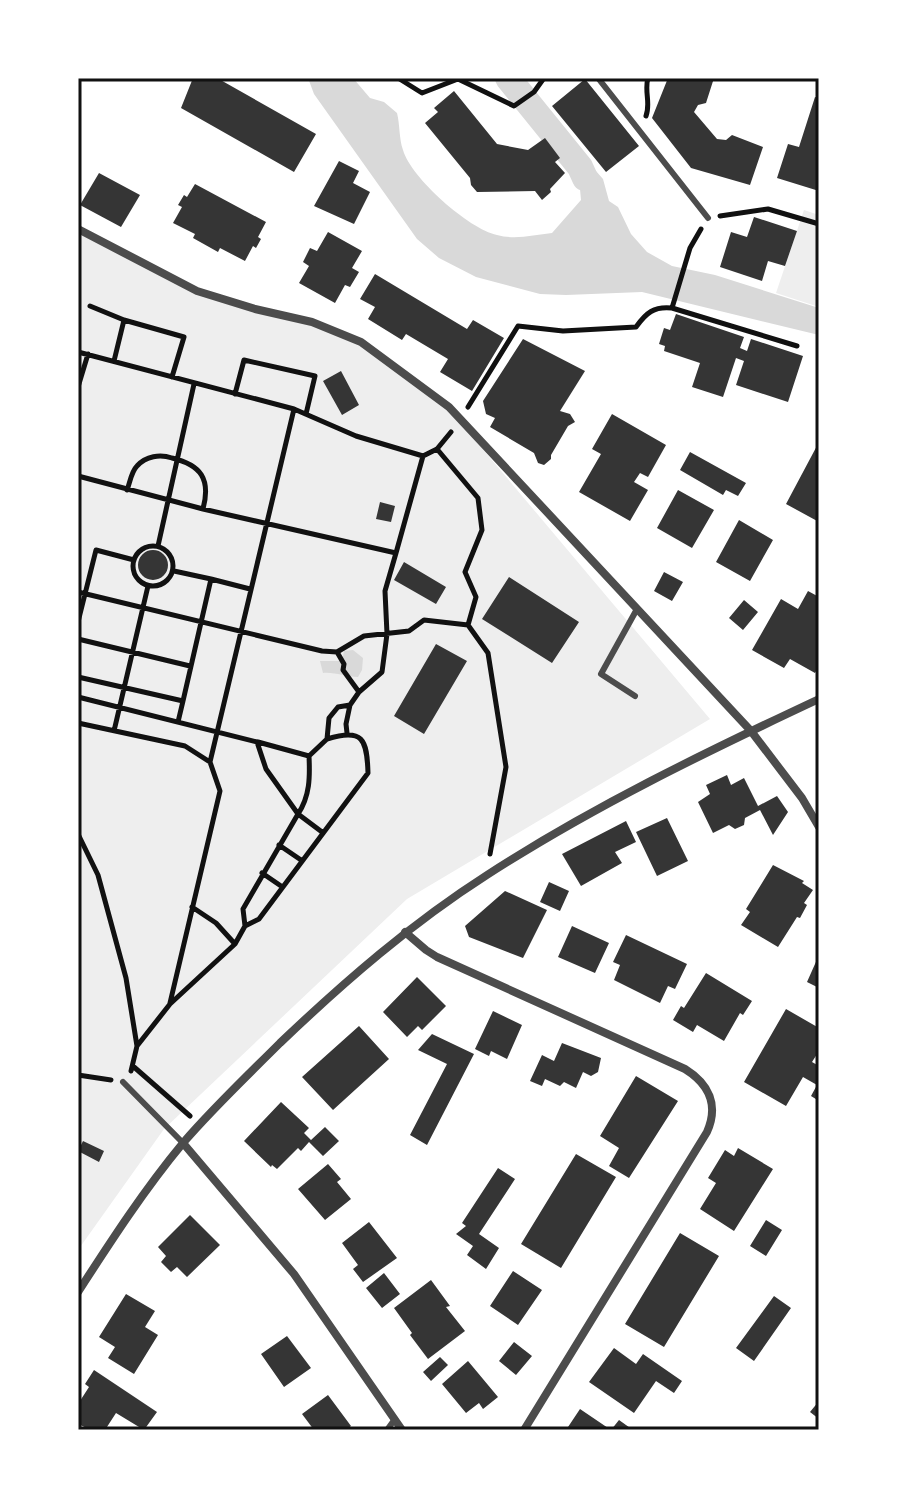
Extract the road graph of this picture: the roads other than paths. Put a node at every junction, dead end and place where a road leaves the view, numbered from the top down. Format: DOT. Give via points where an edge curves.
graph roads {
  1 [pos="598,78"];
  2 [pos="708,218"];
  3 [pos="78,229"];
  4 [pos="637,609"];
  5 [pos="635,696"];
  6 [pos="819,699"];
  7 [pos="751,731"];
  8 [pos="819,827"];
  9 [pos="405,932"];
  10 [pos="123,1082"];
  11 [pos="183,1143"];
  12 [pos="78,1292"];
  13 [pos="395,1419"];
  14 [pos="387,1430"];
  15 [pos="402,1430"];
  16 [pos="524,1430"];
  1 -- 2 [label="lane"];
  3 -- 4 [label="street" via="197,291 312,322 361,342 449,407"];
  4 -- 5 [label="lane" via="601,674"];
  4 -- 7 [label="street"];
  6 -- 7 [label="street"];
  7 -- 8 [label="street"];
  7 -- 9 [label="street" via="589,815 486,875"];
  9 -- 11 [label="street" via="304,1021"];
  9 -- 16 [label="street" via="437,957 685,1069 712,1099 707,1132"];
  10 -- 11 [label="lane"];
  11 -- 12 [label="street"];
  11 -- 13 [label="street" via="294,1274"];
  13 -- 14 [label="lane"];
  13 -- 15 [label="street"];
}
